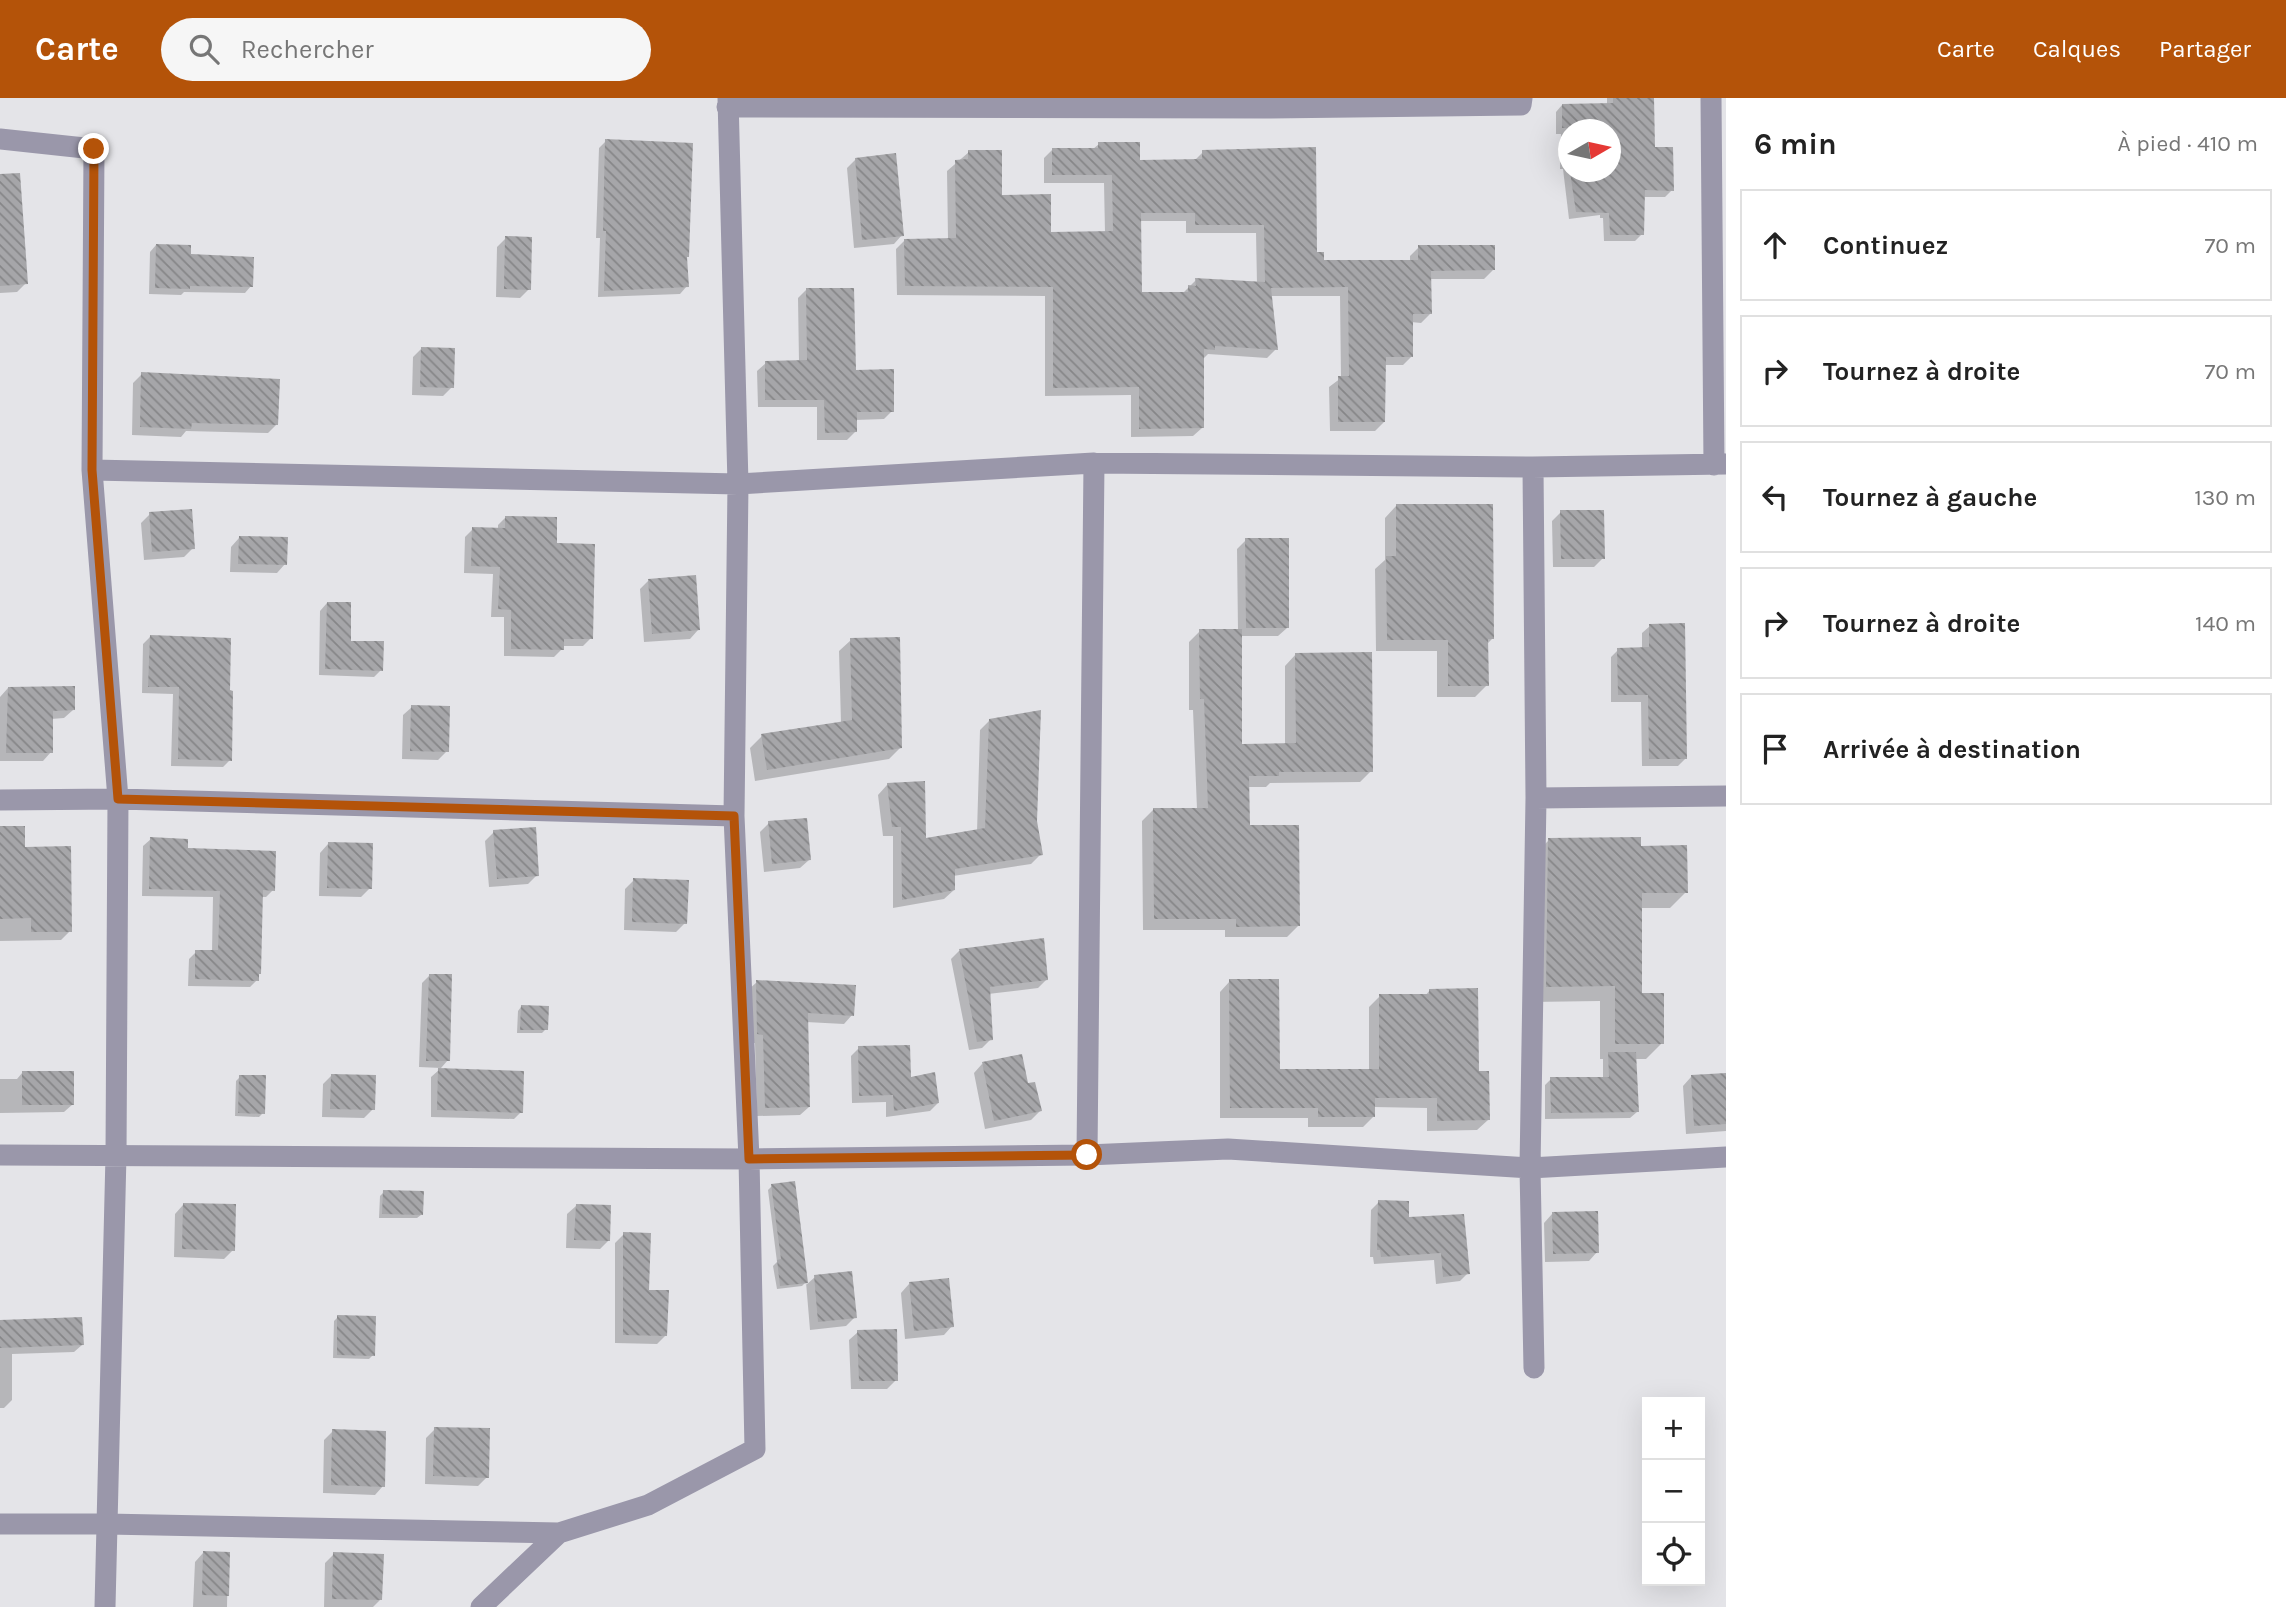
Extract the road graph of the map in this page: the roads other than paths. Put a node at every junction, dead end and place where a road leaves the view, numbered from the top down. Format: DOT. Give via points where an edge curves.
graph roads {
  1 [pos="1522,98"];
  2 [pos="1711,98"];
  3 [pos="728,102"];
  4 [pos="0,139"];
  5 [pos="1094,463"];
  6 [pos="1720,465"];
  7 [pos="1533,467"];
  8 [pos="92,470"];
  9 [pos="738,484"];
  10 [pos="1726,796"];
  11 [pos="1536,798"];
  12 [pos="118,799"];
  13 [pos="0,800"];
  14 [pos="734,816"];
  15 [pos="0,1155"];
  16 [pos="116,1155"];
  17 [pos="1087,1155"];
  18 [pos="1726,1157"];
  19 [pos="749,1159"];
  20 [pos="1530,1168"];
  21 [pos="1534,1368"];
  22 [pos="0,1524"];
  23 [pos="107,1524"];
  24 [pos="559,1533"];
  25 [pos="105,1607"];
  26 [pos="481,1607"];
  1 -- 3 [label="street" via="1521,105 1268,108"];
  2 -- 6 [label="street"];
  3 -- 9 [label="street"];
  4 -- 8 [label="street" via="94,149"];
  5 -- 7 [label="street"];
  5 -- 9 [label="street"];
  5 -- 17 [label="street"];
  6 -- 7 [label="street"];
  7 -- 11 [label="street"];
  8 -- 9 [label="street"];
  8 -- 12 [label="street"];
  9 -- 14 [label="street"];
  10 -- 11 [label="street"];
  11 -- 20 [label="street"];
  12 -- 13 [label="street"];
  12 -- 14 [label="street"];
  12 -- 16 [label="street"];
  14 -- 19 [label="street"];
  15 -- 16 [label="street"];
  16 -- 19 [label="street"];
  16 -- 23 [label="street"];
  17 -- 19 [label="street"];
  17 -- 20 [label="street" via="1228,1149"];
  18 -- 20 [label="street"];
  19 -- 24 [label="street" via="755,1449 648,1505"];
  20 -- 21 [label="street"];
  22 -- 23 [label="street"];
  23 -- 24 [label="street"];
  23 -- 25 [label="street"];
  24 -- 26 [label="street"];
}
